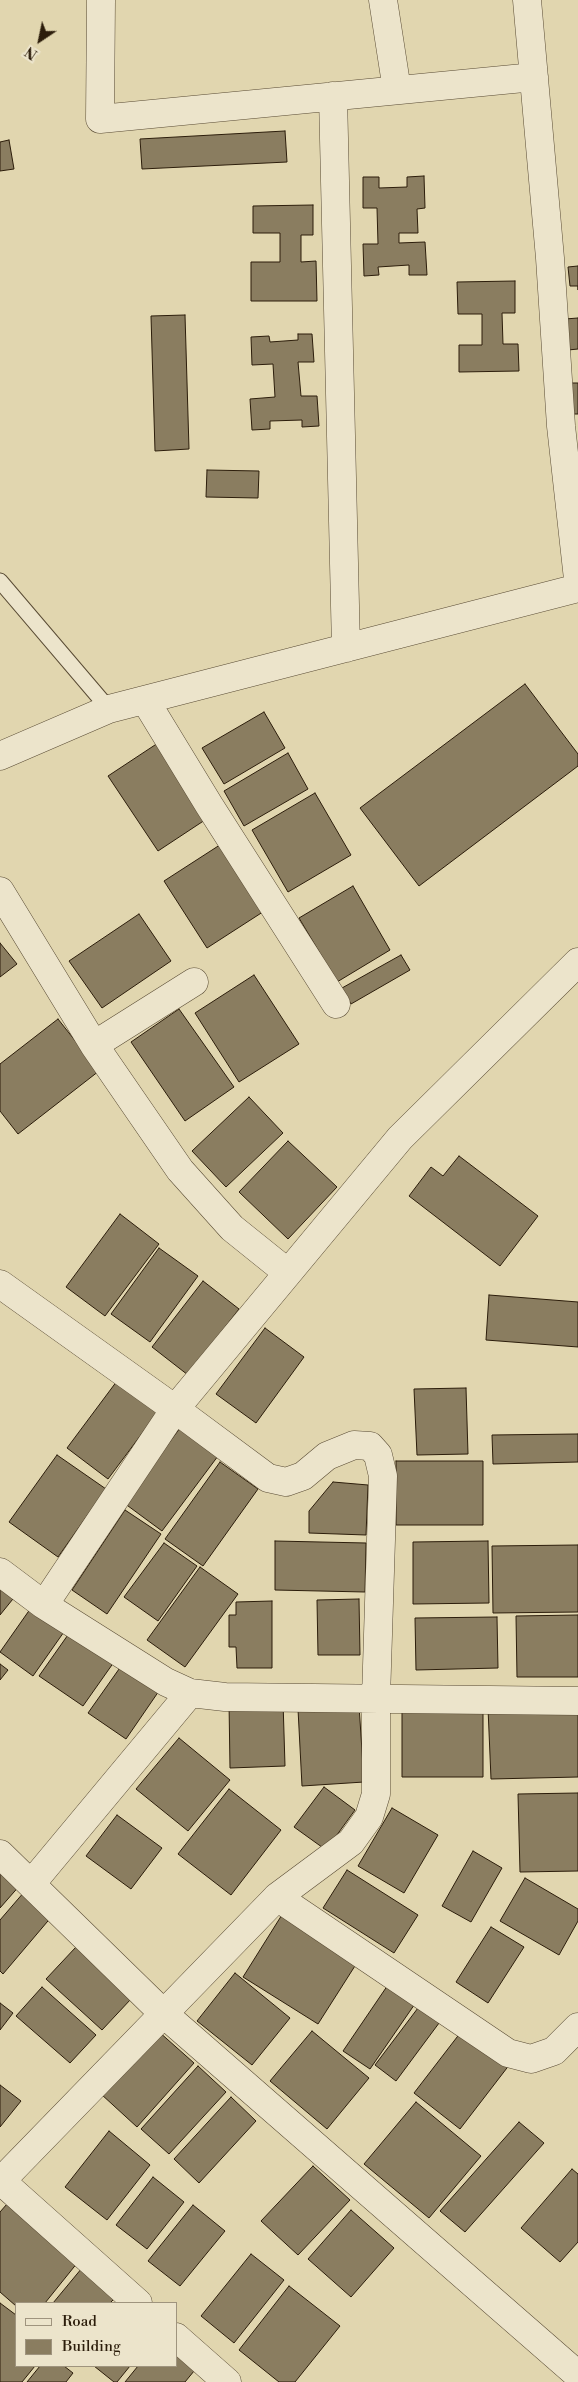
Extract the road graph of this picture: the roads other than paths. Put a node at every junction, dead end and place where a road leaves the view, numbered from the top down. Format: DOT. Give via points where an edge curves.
graph roads {
  1 [pos="101,0"];
  2 [pos="383,0"];
  3 [pos="526,0"];
  4 [pos="534,77"];
  5 [pos="397,90"];
  6 [pos="333,96"];
  7 [pos="578,578"];
  8 [pos="0,581"];
  9 [pos="578,588"];
  10 [pos="346,648"];
  11 [pos="145,700"];
  12 [pos="109,709"];
  13 [pos="0,756"];
  14 [pos="0,891"];
  15 [pos="578,962"];
  16 [pos="194,982"];
  17 [pos="336,1004"];
  18 [pos="94,1045"];
  19 [pos="288,1273"];
  20 [pos="0,1284"];
  21 [pos="175,1409"];
  22 [pos="0,1572"];
  23 [pos="44,1605"];
  24 [pos="190,1693"];
  25 [pos="376,1698"];
  26 [pos="578,1701"];
  27 [pos="0,1854"];
  28 [pos="30,1884"];
  29 [pos="277,1897"];
  30 [pos="164,2014"];
  31 [pos="578,2028"];
  32 [pos="1,2181"];
  33 [pos="137,2302"];
  34 [pos="178,2339"];
  35 [pos="578,2375"];
  36 [pos="227,2382"];
  1 -- 6 [label="street" via="100,118"];
  2 -- 5 [label="street"];
  3 -- 4 [label="street"];
  4 -- 5 [label="street"];
  4 -- 7 [label="street" via="561,426"];
  5 -- 6 [label="street"];
  6 -- 10 [label="street"];
  8 -- 12 [label="lane"];
  9 -- 10 [label="street"];
  10 -- 11 [label="street"];
  11 -- 12 [label="street"];
  11 -- 17 [label="street"];
  12 -- 13 [label="street"];
  14 -- 18 [label="street"];
  15 -- 19 [label="street" via="400,1138"];
  16 -- 18 [label="street"];
  18 -- 19 [label="street" via="180,1170 232,1228"];
  19 -- 21 [label="street"];
  20 -- 21 [label="street"];
  21 -- 23 [label="street"];
  21 -- 25 [label="street" via="268,1478 286,1482 303,1476 326,1456 354,1445 370,1446 378,1455 383,1476"];
  22 -- 23 [label="street"];
  23 -- 24 [label="street" via="166,1682"];
  24 -- 25 [label="street" via="225,1697"];
  24 -- 28 [label="street"];
  25 -- 26 [label="street"];
  25 -- 29 [label="street" via="376,1794 369,1817 351,1842"];
  27 -- 28 [label="street"];
  28 -- 30 [label="street"];
  29 -- 30 [label="street"];
  29 -- 31 [label="street" via="508,2053 531,2060 554,2051"];
  30 -- 32 [label="street"];
  30 -- 35 [label="street"];
  32 -- 33 [label="street"];
  34 -- 36 [label="street"];
}
